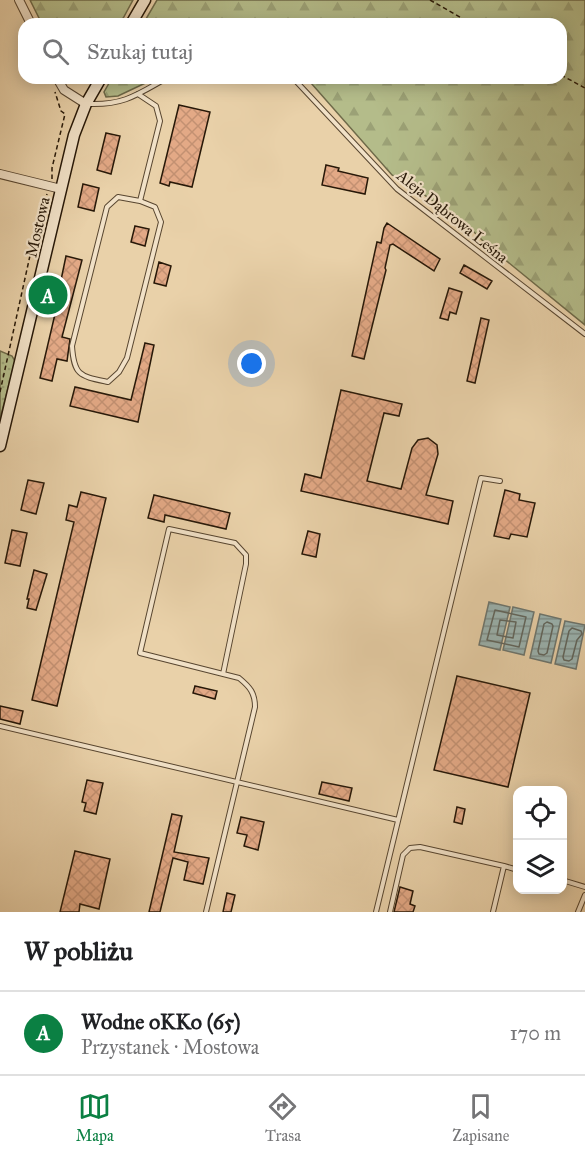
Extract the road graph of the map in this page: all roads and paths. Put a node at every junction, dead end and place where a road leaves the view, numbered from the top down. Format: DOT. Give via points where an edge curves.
graph roads {
  1 [pos="19,0"];
  2 [pos="145,0"];
  3 [pos="430,0"];
  4 [pos="28,18"];
  5 [pos="134,18"];
  6 [pos="462,18"];
  7 [pos="567,78"];
  8 [pos="60,84"];
  9 [pos="98,84"];
  10 [pos="156,84"];
  11 [pos="299,84"];
  12 [pos="585,88"];
  13 [pos="54,89"];
  14 [pos="138,94"];
  15 [pos="86,104"];
  16 [pos="0,174"];
  17 [pos="56,187"];
  18 [pos="140,201"];
  19 [pos="585,334"];
  20 [pos="0,392"];
  21 [pos="0,446"];
  22 [pos="500,481"];
  23 [pos="223,674"];
  24 [pos="0,726"];
  25 [pos="237,782"];
  26 [pos="398,820"];
  27 [pos="504,866"];
  28 [pos="513,869"];
  29 [pos="567,882"];
  30 [pos="585,887"];
  31 [pos="585,895"];
  32 [pos="206,912"];
  33 [pos="376,912"];
  34 [pos="390,912"];
  35 [pos="493,912"];
  36 [pos="578,912"];
  1 -- 4 [label="street"];
  2 -- 5 [label="street"];
  3 -- 6 [label="path"];
  7 -- 12 [label="path"];
  8 -- 15 [label="street"];
  9 -- 15 [label="street, Mostowa"];
  10 -- 14 [label="lane"];
  11 -- 19 [label="lane, Aleja Dąbrowa Leśna" via="397,189"];
  13 -- 17 [label="path" via="65,114 52,168"];
  14 -- 15 [label="lane" via="109,105"];
  14 -- 18 [label="lane" via="156,106 160,121"];
  15 -- 17 [label="street, Mostowa"];
  16 -- 17 [label="street, Mostowa"];
  17 -- 20 [label="path" via="43,203"];
  17 -- 21 [label="street, Mostowa"];
  18 -- 18 [label="lane" via="118,197 107,207 72,346 73,364 83,376 108,382 127,358 160,222 155,207"];
  22 -- 26 [label="lane" via="481,478"];
  23 -- 23 [label="lane" via="140,653 169,529 235,543 246,555"];
  23 -- 25 [label="lane" via="239,678 255,695"];
  24 -- 25 [label="lane"];
  25 -- 26 [label="lane"];
  25 -- 32 [label="lane"];
  26 -- 33 [label="lane"];
  27 -- 28 [label="lane"];
  27 -- 34 [label="lane" via="410,848 403,855"];
  27 -- 35 [label="lane"];
  29 -- 30 [label="lane"];
  31 -- 36 [label="lane"];
}
